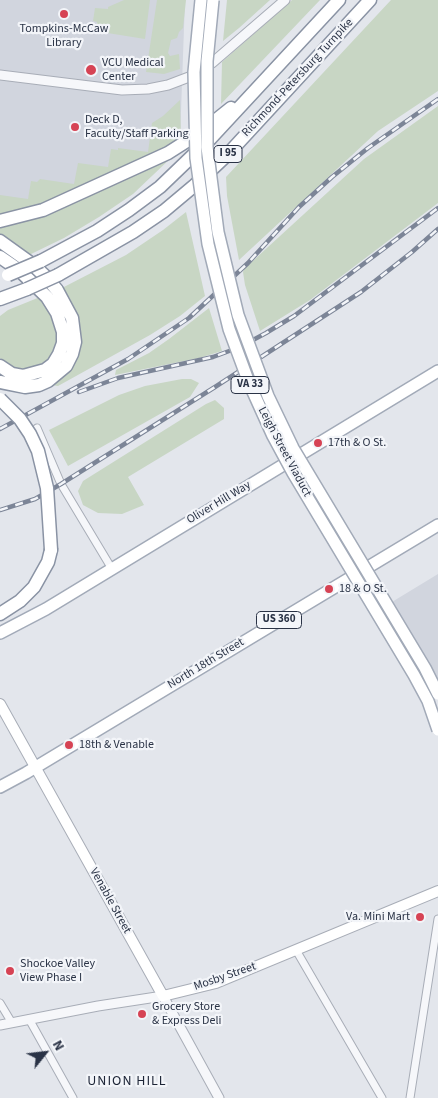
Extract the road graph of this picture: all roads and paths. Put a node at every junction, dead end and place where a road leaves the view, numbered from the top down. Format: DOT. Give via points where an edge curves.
graph roads {
  1 [pos="201,0"];
  2 [pos="213,0"];
  3 [pos="285,0"];
  4 [pos="339,0"];
  5 [pos="370,0"];
  6 [pos="274,70"];
  7 [pos="0,75"];
  8 [pos="0,221"];
  9 [pos="0,241"];
  10 [pos="0,257"];
  11 [pos="4,276"];
  12 [pos="23,291"];
  13 [pos="0,299"];
  14 [pos="0,308"];
  15 [pos="0,366"];
  16 [pos="438,372"];
  17 [pos="0,382"];
  18 [pos="0,399"];
  19 [pos="37,428"];
  20 [pos="438,525"];
  21 [pos="112,569"];
  22 [pos="0,614"];
  23 [pos="0,633"];
  24 [pos="438,694"];
  25 [pos="0,704"];
  26 [pos="438,730"];
  27 [pos="36,767"];
  28 [pos="0,787"];
  29 [pos="438,891"];
  30 [pos="438,919"];
  31 [pos="296,950"];
  32 [pos="163,996"];
  33 [pos="0,1002"];
  34 [pos="29,1019"];
  35 [pos="12,1023"];
  36 [pos="0,1025"];
  37 [pos="73,1098"];
  38 [pos="219,1098"];
  39 [pos="382,1098"];
  40 [pos="410,1098"];
  1 -- 26 [label="main road, Leigh Street Viaduct / VA 33, bridge" via="194,72 196,158 208,244 229,329 273,436 414,675"];
  2 -- 24 [label="main road, Leigh Street Viaduct / VA 33, bridge" via="207,61 207,147 218,232 241,324 268,396 293,448"];
  3 -- 7 [label="street" via="201,71 148,90 109,90"];
  4 -- 6 [label="highway, Richmond-Petersburg Turnpike / I 95"];
  5 -- 12 [label="highway, Richmond-Petersburg Turnpike / I 95, bridge" via="228,154 164,211 58,275"];
  6 -- 8 [label="highway" via="226,112 168,153 43,210"];
  6 -- 11 [label="highway, Richmond-Petersburg Turnpike / I 95, bridge" via="211,138 129,210 41,261"];
  9 -- 17 [label="highway" via="32,264 57,290 72,318 75,342 66,366 48,381 25,387"];
  10 -- 15 [label="highway" via="30,279 47,297 57,312 63,332 59,354 45,370 23,376 12,374"];
  12 -- 13 [label="highway, I 95"];
  12 -- 14 [label="highway"];
  16 -- 21 [label="main road, Oliver Hill Way"];
  18 -- 22 [label="highway, bridge" via="20,419 38,451 47,488 51,550 43,574 34,587"];
  19 -- 21 [label="street" via="61,484"];
  20 -- 27 [label="main road, North 18th Street / US 360"];
  21 -- 23 [label="main road, Oliver Hill Way" via="32,618"];
  25 -- 27 [label="main road, Venable Street"];
  27 -- 28 [label="main road, North 18th Street / US 360"];
  27 -- 32 [label="main road, Venable Street"];
  29 -- 31 [label="main road, Mosby Street"];
  30 -- 40 [label="street"];
  31 -- 32 [label="main road, Mosby Street" via="216,983"];
  31 -- 39 [label="street"];
  32 -- 34 [label="street, Mosby Street"];
  32 -- 38 [label="street, Venable Street"];
  33 -- 35 [label="street"];
  34 -- 35 [label="street, Mosby Street"];
  34 -- 37 [label="street"];
  35 -- 36 [label="street, Mosby Street"];
}
